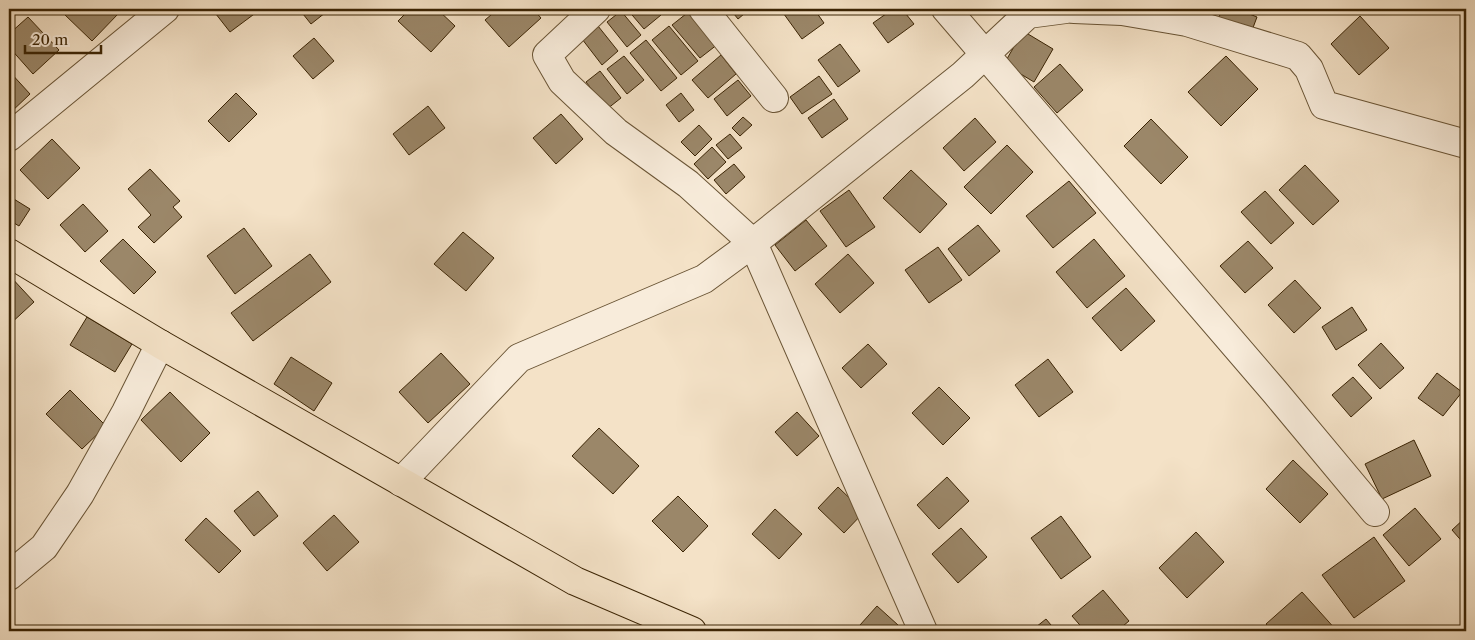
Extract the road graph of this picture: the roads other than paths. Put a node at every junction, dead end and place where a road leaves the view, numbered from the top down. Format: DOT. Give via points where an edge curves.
graph roads {
  1 [pos="165,9"];
  2 [pos="596,9"];
  3 [pos="703,9"];
  4 [pos="946,9"];
  5 [pos="1066,9"];
  6 [pos="1074,9"];
  7 [pos="985,56"];
  8 [pos="774,98"];
  9 [pos="9,137"];
  10 [pos="1466,144"];
  11 [pos="753,243"];
  12 [pos="9,253"];
  13 [pos="160,344"];
  14 [pos="400,482"];
  15 [pos="1375,512"];
  16 [pos="9,576"];
  17 [pos="692,631"];
  18 [pos="923,631"];
  1 -- 9 [label="street"];
  2 -- 11 [label="street" via="547,55 562,80 616,132 688,184"];
  3 -- 8 [label="street"];
  4 -- 7 [label="street"];
  5 -- 7 [label="street" via="1028,14"];
  6 -- 10 [label="street" via="1122,11 1187,22 1298,56 1310,69 1324,105"];
  7 -- 11 [label="street"];
  7 -- 15 [label="street"];
  11 -- 14 [label="street" via="704,279 519,358"];
  11 -- 18 [label="street"];
  12 -- 13 [label="main road"];
  13 -- 14 [label="main road"];
  13 -- 16 [label="street" via="80,494 44,547"];
  14 -- 17 [label="main road" via="575,581"];
}
